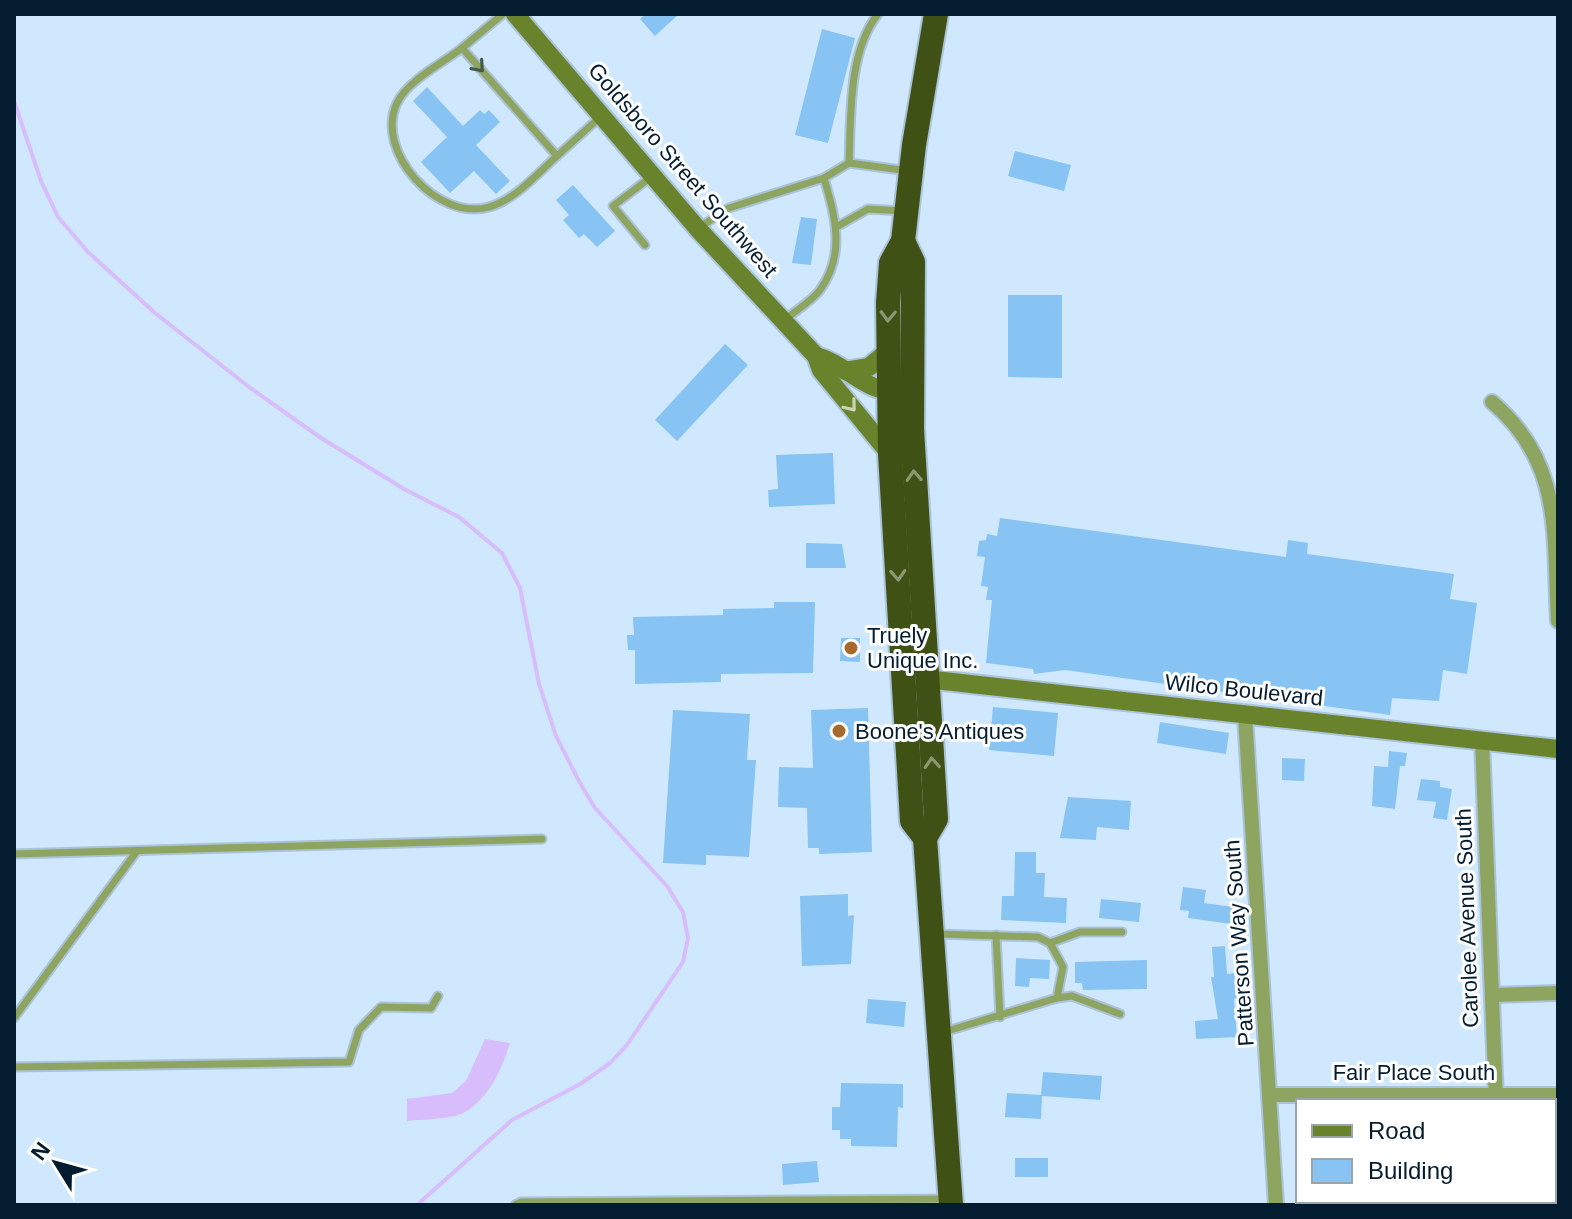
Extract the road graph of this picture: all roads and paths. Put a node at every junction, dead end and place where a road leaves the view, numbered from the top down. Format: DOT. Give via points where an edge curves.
graph roads {
  1 [pos="503,14"];
  2 [pos="515,14"];
  3 [pos="878,14"];
  4 [pos="936,14"];
  5 [pos="462,48"];
  6 [pos="602,116"];
  7 [pos="557,156"];
  8 [pos="849,163"];
  9 [pos="910,171"];
  10 [pos="653,176"];
  11 [pos="824,178"];
  12 [pos="906,211"];
  13 [pos="838,226"];
  14 [pos="698,229"];
  15 [pos="903,241"];
  16 [pos="645,245"];
  17 [pos="784,320"];
  18 [pos="887,352"];
  19 [pos="816,356"];
  20 [pos="845,371"];
  21 [pos="900,392"];
  22 [pos="1492,402"];
  23 [pos="890,454"];
  24 [pos="1558,621"];
  25 [pos="926,679"];
  26 [pos="1245,716"];
  27 [pos="1482,740"];
  28 [pos="1558,749"];
  29 [pos="925,838"];
  30 [pos="542,839"];
  31 [pos="137,851"];
  32 [pos="14,854"];
  33 [pos="1122,932"];
  34 [pos="931,934"];
  35 [pos="996,935"];
  36 [pos="1050,943"];
  37 [pos="1558,993"];
  38 [pos="1492,995"];
  39 [pos="438,996"];
  40 [pos="1057,998"];
  41 [pos="1120,1014"];
  42 [pos="1000,1017"];
  43 [pos="14,1018"];
  44 [pos="937,1033"];
  45 [pos="14,1067"];
  46 [pos="1271,1095"];
  47 [pos="1558,1095"];
  48 [pos="1496,1097"];
  49 [pos="892,1202"];
  50 [pos="951,1202"];
  51 [pos="515,1205"];
  52 [pos="1276,1205"];
  1 -- 5 [label="lane"];
  2 -- 6 [label="street, Goldsboro Street Southwest"];
  3 -- 8 [label="lane" via="866,29 861,50"];
  4 -- 9 [label="highway"];
  5 -- 7 [label="lane, one-way"];
  5 -- 7 [label="lane" via="397,102 395,142 406,167 452,206 487,208 515,194"];
  6 -- 7 [label="lane"];
  6 -- 10 [label="street, Goldsboro Street Southwest"];
  8 -- 9 [label="lane"];
  8 -- 11 [label="lane"];
  9 -- 12 [label="highway"];
  10 -- 14 [label="street, Goldsboro Street Southwest"];
  10 -- 16 [label="lane" via="613,206"];
  11 -- 13 [label="lane"];
  11 -- 14 [label="lane" via="729,208"];
  12 -- 13 [label="lane" via="868,209"];
  12 -- 15 [label="highway"];
  13 -- 17 [label="lane" via="833,259 820,290"];
  14 -- 17 [label="street, Goldsboro Street Southwest"];
  15 -- 18 [label="highway, one-way" via="891,263"];
  15 -- 21 [label="highway" via="913,262"];
  17 -- 19 [label="street, Goldsboro Street Southwest"];
  18 -- 20 [label="street" via="869,367"];
  18 -- 21 [label="highway"];
  19 -- 20 [label="street, Goldsboro Street Southwest"];
  19 -- 23 [label="street, Goldsboro Street Southwest, one-way" via="821,370"];
  20 -- 21 [label="street, Goldsboro Street Southwest" via="875,390"];
  21 -- 23 [label="highway"];
  25 -- 21 [label="highway, one-way"];
  22 -- 24 [label="street" via="1517,424 1544,475 1551,500"];
  23 -- 29 [label="highway, one-way" via="912,821"];
  25 -- 26 [label="street, Wilco Boulevard"];
  29 -- 25 [label="highway, one-way" via="936,819"];
  26 -- 27 [label="street, Wilco Boulevard"];
  26 -- 46 [label="street, Patterson Way South"];
  27 -- 28 [label="street, Wilco Boulevard"];
  27 -- 38 [label="street, Carolee Avenue South"];
  29 -- 34 [label="highway"];
  30 -- 31 [label="lane"];
  31 -- 32 [label="lane"];
  31 -- 43 [label="lane"];
  33 -- 36 [label="lane" via="1080,932"];
  34 -- 35 [label="lane"];
  34 -- 44 [label="highway"];
  35 -- 36 [label="lane" via="1038,937"];
  35 -- 42 [label="lane"];
  36 -- 40 [label="lane" via="1063,967"];
  37 -- 38 [label="street"];
  38 -- 48 [label="street, Carolee Avenue South"];
  39 -- 45 [label="lane" via="431,1008 381,1007 359,1030 349,1062"];
  40 -- 41 [label="lane" via="1072,996"];
  40 -- 42 [label="lane"];
  42 -- 44 [label="lane"];
  44 -- 50 [label="highway"];
  46 -- 48 [label="street, Fair Place South"];
  46 -- 52 [label="street, Patterson Way South"];
  47 -- 48 [label="street, Fair Place South"];
  49 -- 50 [label="lane"];
  49 -- 51 [label="lane"];
}
